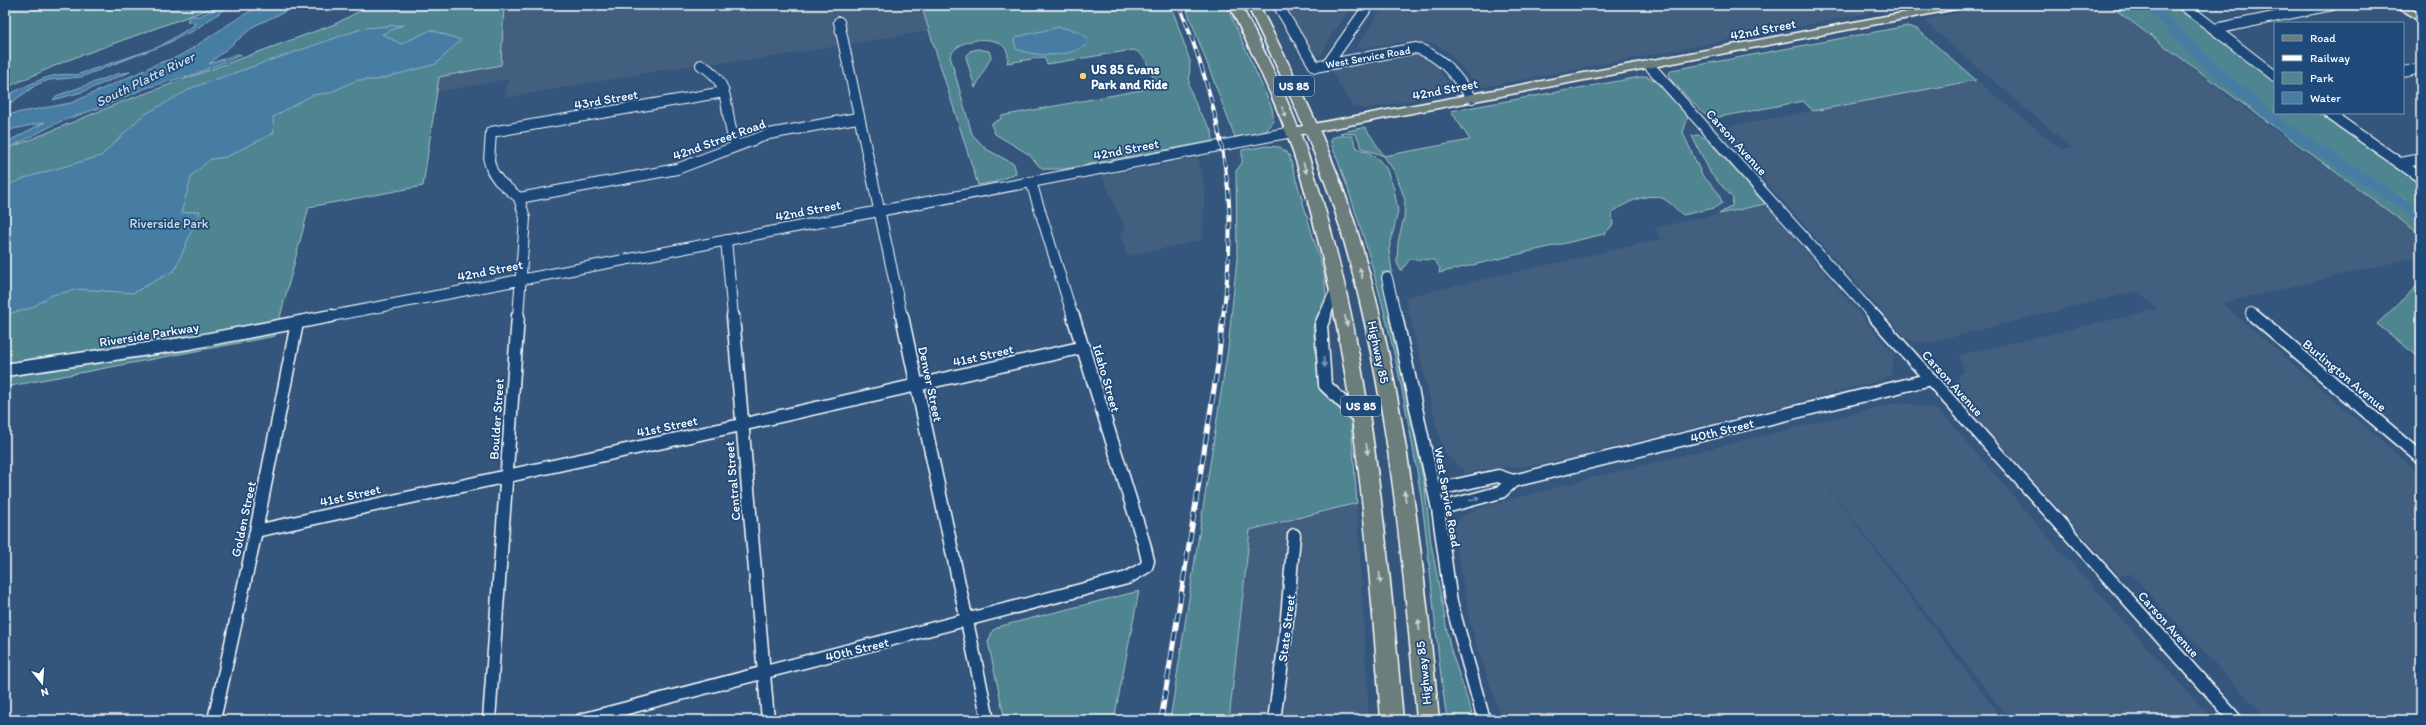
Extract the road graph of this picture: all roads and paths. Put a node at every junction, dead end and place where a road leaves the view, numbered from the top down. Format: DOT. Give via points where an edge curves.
graph roads {
  1 [pos="1235,5"];
  2 [pos="1252,5"];
  3 [pos="1278,5"];
  4 [pos="1369,5"];
  5 [pos="1961,5"];
  6 [pos="2183,5"];
  7 [pos="2332,5"];
  8 [pos="2398,5"];
  9 [pos="2421,19"];
  10 [pos="839,22"];
  11 [pos="2215,29"];
  12 [pos="1327,64"];
  13 [pos="1649,64"];
  14 [pos="701,65"];
  15 [pos="2421,68"];
  16 [pos="2404,72"];
  17 [pos="2274,75"];
  18 [pos="724,92"];
  19 [pos="1472,98"];
  20 [pos="2329,114"];
  21 [pos="858,118"];
  22 [pos="1312,128"];
  23 [pos="1292,132"];
  24 [pos="736,145"];
  25 [pos="2421,159"];
  26 [pos="2401,163"];
  27 [pos="2421,178"];
  28 [pos="1031,182"];
  29 [pos="519,198"];
  30 [pos="880,211"];
  31 [pos="726,240"];
  32 [pos="520,278"];
  33 [pos="1387,278"];
  34 [pos="1337,285"];
  35 [pos="2251,313"];
  36 [pos="297,323"];
  37 [pos="1084,347"];
  38 [pos="5,370"];
  39 [pos="1931,380"];
  40 [pos="916,385"];
  41 [pos="1363,422"];
  42 [pos="741,425"];
  43 [pos="2421,458"];
  44 [pos="506,474"];
  45 [pos="1514,481"];
  46 [pos="1434,490"];
  47 [pos="1438,509"];
  48 [pos="256,530"];
  49 [pos="1294,535"];
  50 [pos="1132,576"];
  51 [pos="967,621"];
  52 [pos="764,674"];
  53 [pos="214,720"];
  54 [pos="489,720"];
  55 [pos="580,720"];
  56 [pos="768,720"];
  57 [pos="988,720"];
  58 [pos="1274,720"];
  59 [pos="1392,720"];
  60 [pos="1428,720"];
  61 [pos="1484,720"];
  62 [pos="2236,720"];
  1 -- 23 [label="highway, Highway 85 / US 85, one-way" via="1269,75"];
  2 -- 22 [label="highway, Highway 85 / US 85" via="1288,72"];
  3 -- 12 [label="street, West Service Road" via="1315,67"];
  4 -- 12 [label="street"];
  5 -- 13 [label="main road, 42nd Street"];
  6 -- 11 [label="street"];
  7 -- 11 [label="street"];
  8 -- 9 [label="main road"];
  10 -- 21 [label="street, Denver Street"];
  11 -- 17 [label="street"];
  12 -- 19 [label="street, West Service Road" via="1416,48 1441,58"];
  13 -- 19 [label="main road, 42nd Street"];
  13 -- 39 [label="street, Carson Avenue"];
  14 -- 18 [label="street" via="716,72 722,80"];
  15 -- 16 [label="street"];
  18 -- 24 [label="street" via="729,134"];
  18 -- 29 [label="street, 43rd Street" via="491,132 489,161 492,171 499,181"];
  19 -- 22 [label="main road, 42nd Street"];
  20 -- 26 [label="street"];
  21 -- 24 [label="street, 42nd Street Road" via="769,134"];
  21 -- 30 [label="street, Denver Street"];
  22 -- 23 [label="main road, 42nd Street"];
  60 -- 22 [label="highway, Highway 85 / US 85, one-way" via="1407,509 1388,393 1360,267 1343,211"];
  23 -- 28 [label="street, 42nd Street"];
  23 -- 34 [label="highway, Highway 85 / US 85, one-way" via="1312,191"];
  24 -- 29 [label="street, 42nd Street Road" via="677,169"];
  25 -- 26 [label="street"];
  26 -- 27 [label="street"];
  28 -- 30 [label="street, 42nd Street"];
  28 -- 37 [label="street, Idaho Street"];
  29 -- 32 [label="street, Boulder Street" via="525,218"];
  30 -- 31 [label="street, 42nd Street"];
  30 -- 40 [label="street, Denver Street"];
  31 -- 32 [label="street, 42nd Street"];
  31 -- 42 [label="street, Central Street"];
  32 -- 36 [label="street, 42nd Street"];
  32 -- 44 [label="street, Boulder Street"];
  33 -- 46 [label="street, West Service Road"];
  34 -- 41 [label="highway, Highway 85 / US 85, one-way"];
  34 -- 41 [label="street, one-way" via="1321,325 1325,385"];
  35 -- 43 [label="street, Burlington Avenue"];
  36 -- 38 [label="street, Riverside Parkway" via="189,343"];
  36 -- 48 [label="street, Golden Street"];
  37 -- 40 [label="street, 41st Street"];
  37 -- 50 [label="street, Idaho Street" via="1148,561 1146,567"];
  39 -- 45 [label="street, 40th Street"];
  39 -- 62 [label="street, Carson Avenue"];
  40 -- 42 [label="street, 41st Street"];
  40 -- 51 [label="street, Denver Street"];
  41 -- 59 [label="highway, Highway 85 / US 85, one-way" via="1375,513"];
  42 -- 44 [label="street, 41st Street"];
  42 -- 52 [label="street, Central Street"];
  44 -- 48 [label="street, 41st Street"];
  44 -- 54 [label="street, Boulder Street"];
  45 -- 46 [label="street, 40th Street" via="1498,476"];
  47 -- 45 [label="street, 40th Street, one-way" via="1501,492"];
  46 -- 47 [label="street, West Service Road"];
  47 -- 61 [label="street, West Service Road" via="1451,602"];
  48 -- 53 [label="street, Golden Street"];
  49 -- 58 [label="street, State Street" via="1285,641"];
  50 -- 51 [label="street, 40th Street"];
  51 -- 52 [label="street, 40th Street"];
  51 -- 57 [label="street, Denver Street"];
  52 -- 55 [label="street, 40th Street"];
  52 -- 56 [label="street, Central Street"];
}
